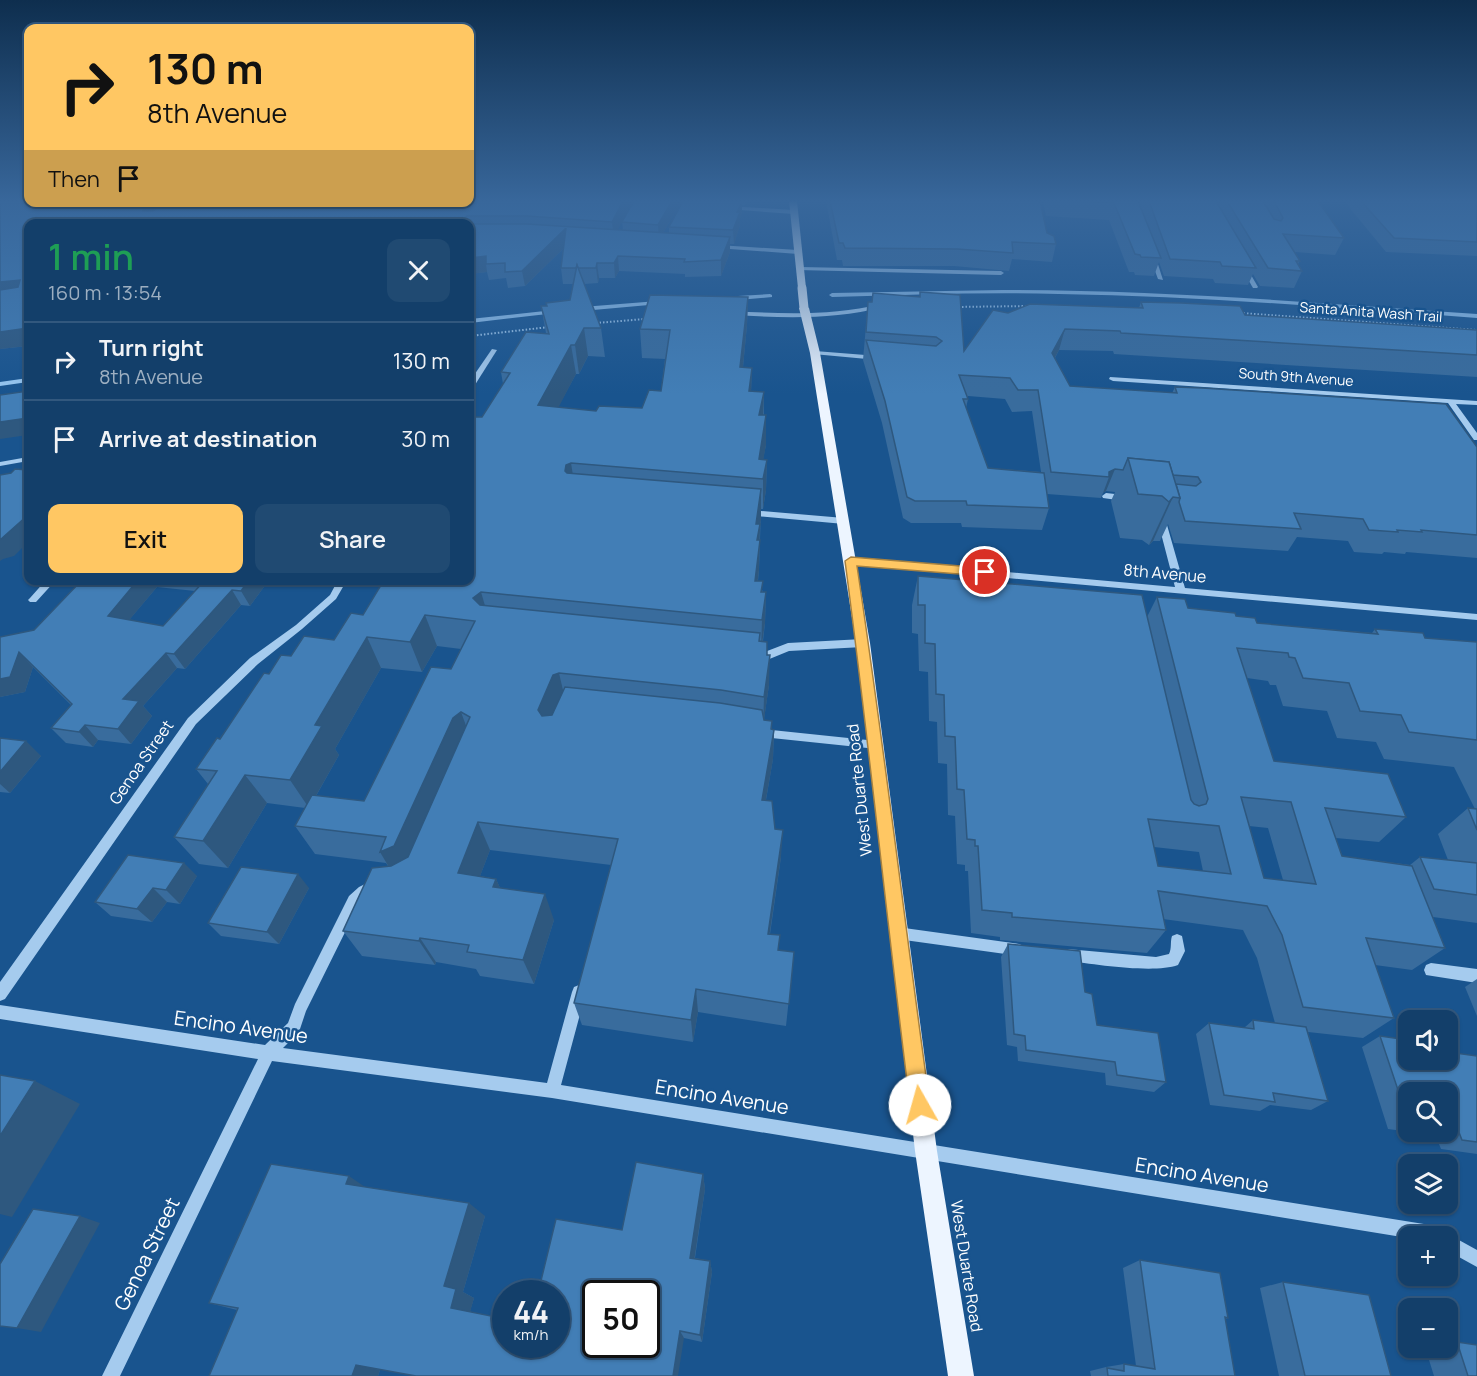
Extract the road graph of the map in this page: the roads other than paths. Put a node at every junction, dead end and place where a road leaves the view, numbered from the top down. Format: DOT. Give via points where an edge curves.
graph roads {
  1 [pos="800,265"];
  2 [pos="1156,265"];
  3 [pos="1242,265"];
  4 [pos="800,269"];
  5 [pos="1000,273"];
  6 [pos="1161,279"];
  7 [pos="1255,287"];
  8 [pos="882,306"];
  9 [pos="722,312"];
  10 [pos="806,312"];
  11 [pos="494,350"];
  12 [pos="815,353"];
  13 [pos="887,358"];
  14 [pos="1113,379"];
  15 [pos="474,380"];
  16 [pos="1450,401"];
  17 [pos="1477,403"];
  18 [pos="1477,438"];
  19 [pos="24,460"];
  20 [pos="0,464"];
  21 [pos="1106,496"];
  22 [pos="1136,498"];
  23 [pos="1158,511"];
  24 [pos="742,512"];
  25 [pos="844,520"];
  26 [pos="851,561"];
  27 [pos="47,585"];
  28 [pos="340,585"];
  29 [pos="1182,590"];
  30 [pos="33,600"];
  31 [pos="1477,617"];
  32 [pos="863,643"];
  33 [pos="742,657"];
  34 [pos="751,731"];
  35 [pos="877,746"];
  36 [pos="382,887"];
  37 [pos="897,933"];
  38 [pos="1177,939"];
  39 [pos="1032,951"];
  40 [pos="1054,953"];
  41 [pos="1431,970"];
  42 [pos="583,975"];
  43 [pos="1477,976"];
  44 [pos="0,994"];
  45 [pos="0,1012"];
  46 [pos="268,1053"];
  47 [pos="552,1091"];
  48 [pos="926,1151"];
  49 [pos="1398,1228"];
  50 [pos="1458,1248"];
  51 [pos="1477,1258"];
  52 [pos="111,1376"];
  53 [pos="961,1376"];
  1 -- 4 [label="main road, West Duarte Road"];
  2 -- 6 [label="street"];
  3 -- 7 [label="street"];
  4 -- 5 [label="street"];
  4 -- 10 [label="main road, West Duarte Road, bridge"];
  8 -- 10 [label="street" via="857,313"];
  9 -- 10 [label="street"];
  10 -- 12 [label="main road, West Duarte Road"];
  11 -- 15 [label="street"];
  12 -- 13 [label="street"];
  12 -- 25 [label="main road, West Duarte Road"];
  14 -- 16 [label="street, South 9th Avenue"];
  16 -- 17 [label="street, South 9th Avenue"];
  16 -- 18 [label="street"];
  19 -- 20 [label="street"];
  21 -- 22 [label="street"];
  23 -- 29 [label="street"];
  24 -- 25 [label="street"];
  25 -- 26 [label="main road, West Duarte Road"];
  26 -- 29 [label="street, 8th Avenue" via="1128,590"];
  26 -- 32 [label="main road, West Duarte Road"];
  27 -- 30 [label="street"];
  28 -- 44 [label="street, Genoa Street" via="333,597 254,661 192,721"];
  29 -- 31 [label="street, 8th Avenue"];
  32 -- 33 [label="street" via="788,647 763,657"];
  32 -- 35 [label="main road, West Duarte Road"];
  34 -- 35 [label="street"];
  35 -- 37 [label="main road, West Duarte Road"];
  36 -- 46 [label="street, Genoa Street" via="371,887 354,900 294,1027"];
  37 -- 39 [label="street"];
  37 -- 48 [label="main road, West Duarte Road"];
  38 -- 40 [label="street" via="1179,951 1173,960 1156,963"];
  41 -- 43 [label="street"];
  42 -- 47 [label="street"];
  45 -- 46 [label="street, Encino Avenue"];
  46 -- 47 [label="street, Encino Avenue"];
  46 -- 52 [label="street, Genoa Street"];
  47 -- 48 [label="street, Encino Avenue"];
  48 -- 49 [label="street, Encino Avenue"];
  48 -- 53 [label="main road, West Duarte Road"];
  50 -- 51 [label="street"];
}
